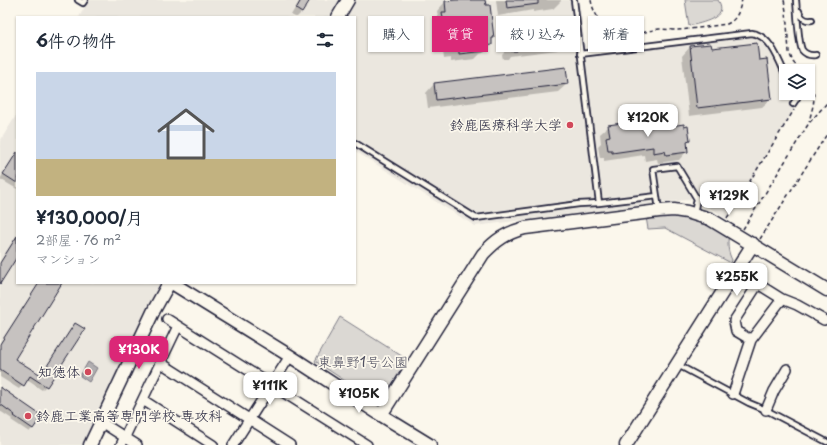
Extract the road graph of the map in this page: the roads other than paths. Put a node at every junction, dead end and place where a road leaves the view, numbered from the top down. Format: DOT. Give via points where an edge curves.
graph roads {
  1 [pos="78,0"];
  2 [pos="85,0"];
  3 [pos="348,0"];
  4 [pos="574,0"];
  5 [pos="796,0"];
  6 [pos="339,16"];
  7 [pos="812,20"];
  8 [pos="580,54"];
  9 [pos="816,55"];
  10 [pos="780,64"];
  11 [pos="796,100"];
  12 [pos="795,104"];
  13 [pos="356,144"];
  14 [pos="657,196"];
  15 [pos="599,203"];
  16 [pos="659,211"];
  17 [pos="694,213"];
  18 [pos="756,242"];
  19 [pos="169,284"];
  20 [pos="172,284"];
  21 [pos="827,290"];
  22 [pos="782,299"];
  23 [pos="167,319"];
  24 [pos="824,320"];
  25 [pos="178,326"];
  26 [pos="751,340"];
  27 [pos="290,356"];
  28 [pos="161,363"];
  29 [pos="677,364"];
  30 [pos="787,369"];
  31 [pos="272,384"];
  32 [pos="733,394"];
  33 [pos="143,400"];
  34 [pos="766,410"];
  35 [pos="382,415"];
  36 [pos="250,419"];
  37 [pos="101,422"];
  38 [pos="354,436"];
  39 [pos="123,441"];
  40 [pos="827,442"];
  41 [pos="90,445"];
  42 [pos="137,445"];
  43 [pos="213,445"];
  44 [pos="233,445"];
  45 [pos="290,445"];
  46 [pos="348,445"];
  47 [pos="367,445"];
  48 [pos="430,445"];
  49 [pos="626,445"];
  1 -- 2 [label="lane" via="83,4"];
  3 -- 6 [label="street"];
  4 -- 8 [label="lane"];
  5 -- 7 [label="lane" via="800,16"];
  5 -- 9 [label="lane" via="801,48 811,56"];
  8 -- 10 [label="lane" via="752,33 768,42"];
  8 -- 15 [label="lane"];
  11 -- 12 [label="lane"];
  13 -- 15 [label="lane" via="476,218"];
  14 -- 15 [label="lane"];
  14 -- 16 [label="lane"];
  14 -- 17 [label="lane" via="653,169 677,166 697,199"];
  16 -- 17 [label="street"];
  16 -- 35 [label="street" via="525,228 498,240 483,254"];
  17 -- 18 [label="street"];
  18 -- 21 [label="street"];
  18 -- 29 [label="street"];
  19 -- 37 [label="street" via="154,310"];
  20 -- 27 [label="street"];
  22 -- 24 [label="street"];
  22 -- 26 [label="street"];
  22 -- 26 [label="street" via="758,284 734,321 736,331"];
  23 -- 25 [label="street"];
  25 -- 28 [label="street"];
  25 -- 31 [label="street"];
  26 -- 32 [label="street"];
  27 -- 31 [label="street"];
  27 -- 35 [label="street"];
  28 -- 33 [label="street"];
  28 -- 36 [label="street"];
  29 -- 32 [label="lane"];
  29 -- 49 [label="street"];
  30 -- 34 [label="street"];
  31 -- 36 [label="street"];
  31 -- 38 [label="street"];
  32 -- 34 [label="lane"];
  33 -- 39 [label="street"];
  33 -- 43 [label="street"];
  34 -- 40 [label="lane"];
  35 -- 48 [label="street"];
  36 -- 44 [label="street"];
  36 -- 45 [label="street"];
  37 -- 39 [label="street"];
  37 -- 41 [label="street"];
  38 -- 46 [label="street"];
  38 -- 47 [label="street"];
  39 -- 42 [label="street"];
}
